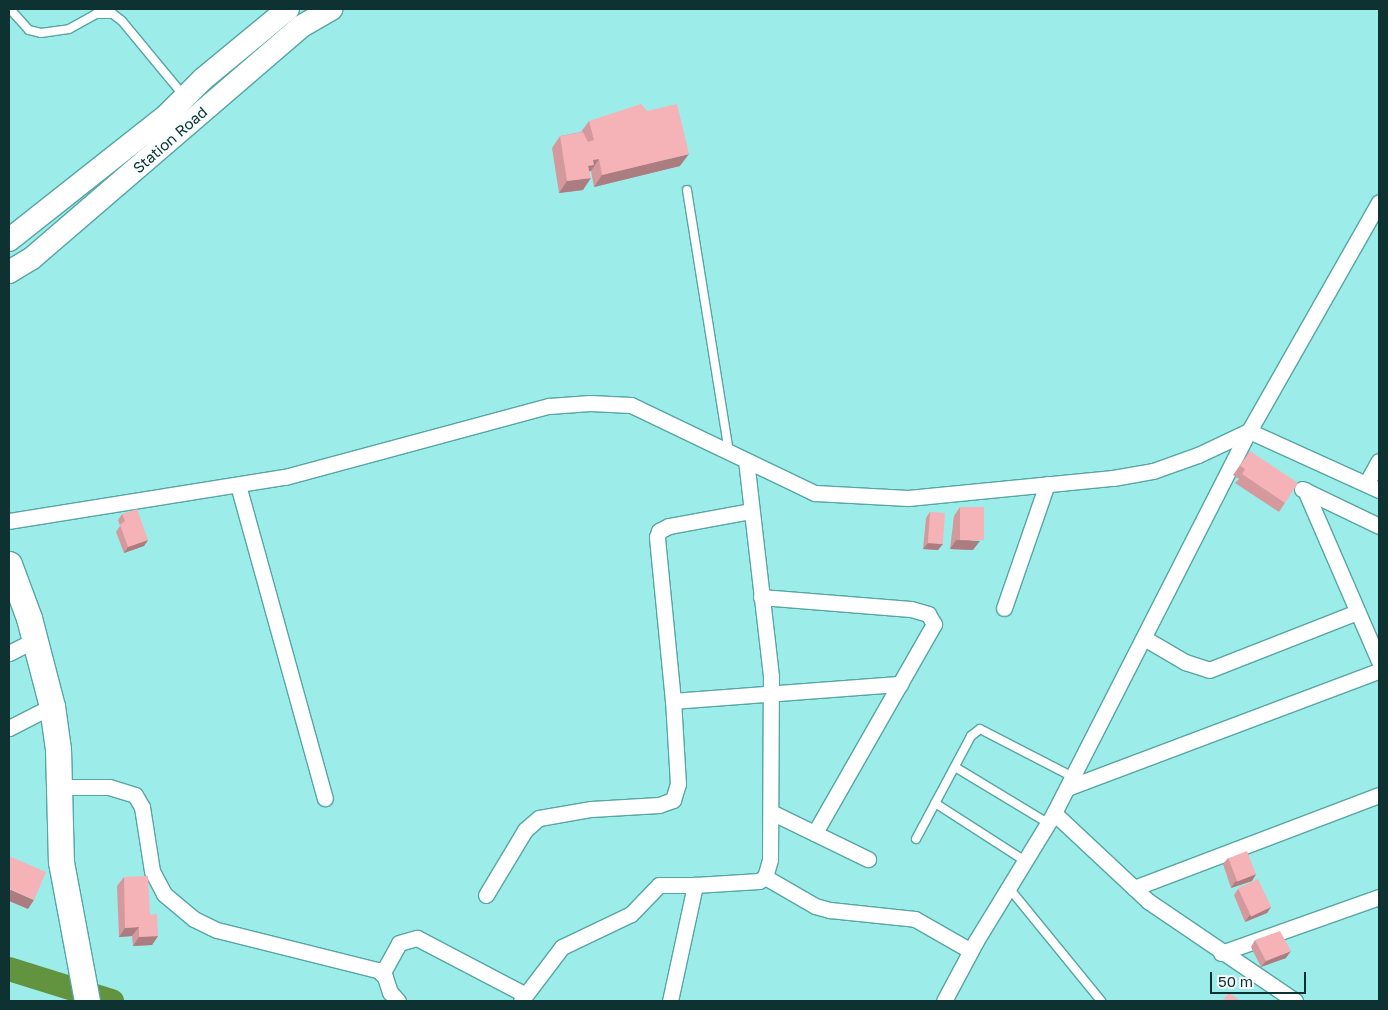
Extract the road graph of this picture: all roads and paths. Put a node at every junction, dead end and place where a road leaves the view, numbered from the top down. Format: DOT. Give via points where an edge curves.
graph roads {
  1 [pos="10,9"];
  2 [pos="288,9"];
  3 [pos="332,9"];
  4 [pos="186,97"];
  5 [pos="687,190"];
  6 [pos="1379,202"];
  7 [pos="9,240"];
  8 [pos="9,272"];
  9 [pos="1249,431"];
  10 [pos="729,452"];
  11 [pos="746,460"];
  12 [pos="1379,461"];
  13 [pos="1288,482"];
  14 [pos="1047,484"];
  15 [pos="238,485"];
  16 [pos="1373,487"];
  17 [pos="1305,490"];
  18 [pos="751,511"];
  19 [pos="9,521"];
  20 [pos="1379,526"];
  21 [pos="12,578"];
  22 [pos="761,597"];
  23 [pos="1004,608"];
  24 [pos="1357,612"];
  25 [pos="1144,638"];
  26 [pos="36,640"];
  27 [pos="9,653"];
  28 [pos="1379,661"];
  29 [pos="1379,671"];
  30 [pos="900,684"];
  31 [pos="771,693"];
  32 [pos="673,701"];
  33 [pos="52,706"];
  34 [pos="9,728"];
  35 [pos="955,767"];
  36 [pos="1070,783"];
  37 [pos="60,787"];
  38 [pos="1379,795"];
  39 [pos="325,798"];
  40 [pos="935,803"];
  41 [pos="770,812"];
  42 [pos="1051,818"];
  43 [pos="815,833"];
  44 [pos="916,839"];
  45 [pos="868,859"];
  46 [pos="1025,861"];
  47 [pos="766,877"];
  48 [pos="695,885"];
  49 [pos="1008,888"];
  50 [pos="1134,888"];
  51 [pos="486,895"];
  52 [pos="1379,896"];
  53 [pos="971,951"];
  54 [pos="1220,953"];
  55 [pos="382,974"];
  56 [pos="523,998"];
  57 [pos="87,1001"];
  58 [pos="398,1001"];
  59 [pos="670,1001"];
  60 [pos="944,1001"];
  61 [pos="1100,1001"];
  62 [pos="1295,1001"];
  1 -- 4 [label="lane" via="29,30 41,34 69,30 96,14 112,14 122,21"];
  2 -- 4 [label="main road, Station Road"];
  3 -- 8 [label="main road, Station Road" via="302,26 31,259"];
  4 -- 7 [label="main road, Station Road"];
  5 -- 10 [label="lane"];
  6 -- 9 [label="street"];
  9 -- 14 [label="street" via="1198,455 1153,471"];
  9 -- 16 [label="street"];
  9 -- 25 [label="street" via="1242,459"];
  10 -- 11 [label="street"];
  10 -- 15 [label="street" via="631,406 590,402 549,406 285,477"];
  11 -- 14 [label="street" via="815,494 908,498"];
  11 -- 18 [label="street"];
  12 -- 16 [label="street"];
  13 -- 17 [label="street"];
  14 -- 23 [label="street"];
  15 -- 19 [label="street"];
  15 -- 39 [label="street"];
  17 -- 20 [label="street"];
  17 -- 24 [label="street"];
  18 -- 22 [label="street"];
  18 -- 32 [label="street" via="669,526 659,531 656,537"];
  21 -- 26 [label="main road"];
  22 -- 30 [label="street" via="911,609 928,614 934,624"];
  22 -- 31 [label="street"];
  24 -- 25 [label="street" via="1209,670 1186,662"];
  24 -- 28 [label="street"];
  25 -- 36 [label="street"];
  26 -- 27 [label="street"];
  26 -- 33 [label="main road"];
  29 -- 36 [label="street"];
  30 -- 31 [label="street"];
  30 -- 43 [label="street"];
  31 -- 32 [label="street"];
  31 -- 41 [label="street"];
  32 -- 51 [label="street" via="678,784 673,800 659,805 591,808 539,818 525,830"];
  33 -- 34 [label="street"];
  33 -- 37 [label="main road"];
  35 -- 36 [label="lane" via="971,736 980,729"];
  35 -- 40 [label="lane"];
  35 -- 42 [label="lane"];
  36 -- 42 [label="street"];
  37 -- 55 [label="street" via="109,787 135,795 142,807 152,871 164,894 194,919 217,930"];
  37 -- 57 [label="main road" via="61,862"];
  38 -- 50 [label="street"];
  40 -- 44 [label="lane"];
  40 -- 46 [label="lane"];
  41 -- 43 [label="street"];
  41 -- 47 [label="street" via="770,860"];
  42 -- 46 [label="street"];
  42 -- 50 [label="street"];
  43 -- 45 [label="street"];
  46 -- 49 [label="street"];
  47 -- 48 [label="street" via="752,883"];
  47 -- 53 [label="street" via="822,908 915,919"];
  48 -- 56 [label="street" via="667,883 652,888 631,914 562,948"];
  48 -- 59 [label="street"];
  49 -- 53 [label="street"];
  49 -- 61 [label="lane"];
  50 -- 54 [label="street"];
  52 -- 54 [label="street"];
  53 -- 60 [label="street"];
  54 -- 62 [label="street"];
  55 -- 56 [label="street" via="399,943 417,938"];
  55 -- 58 [label="street"];
}
